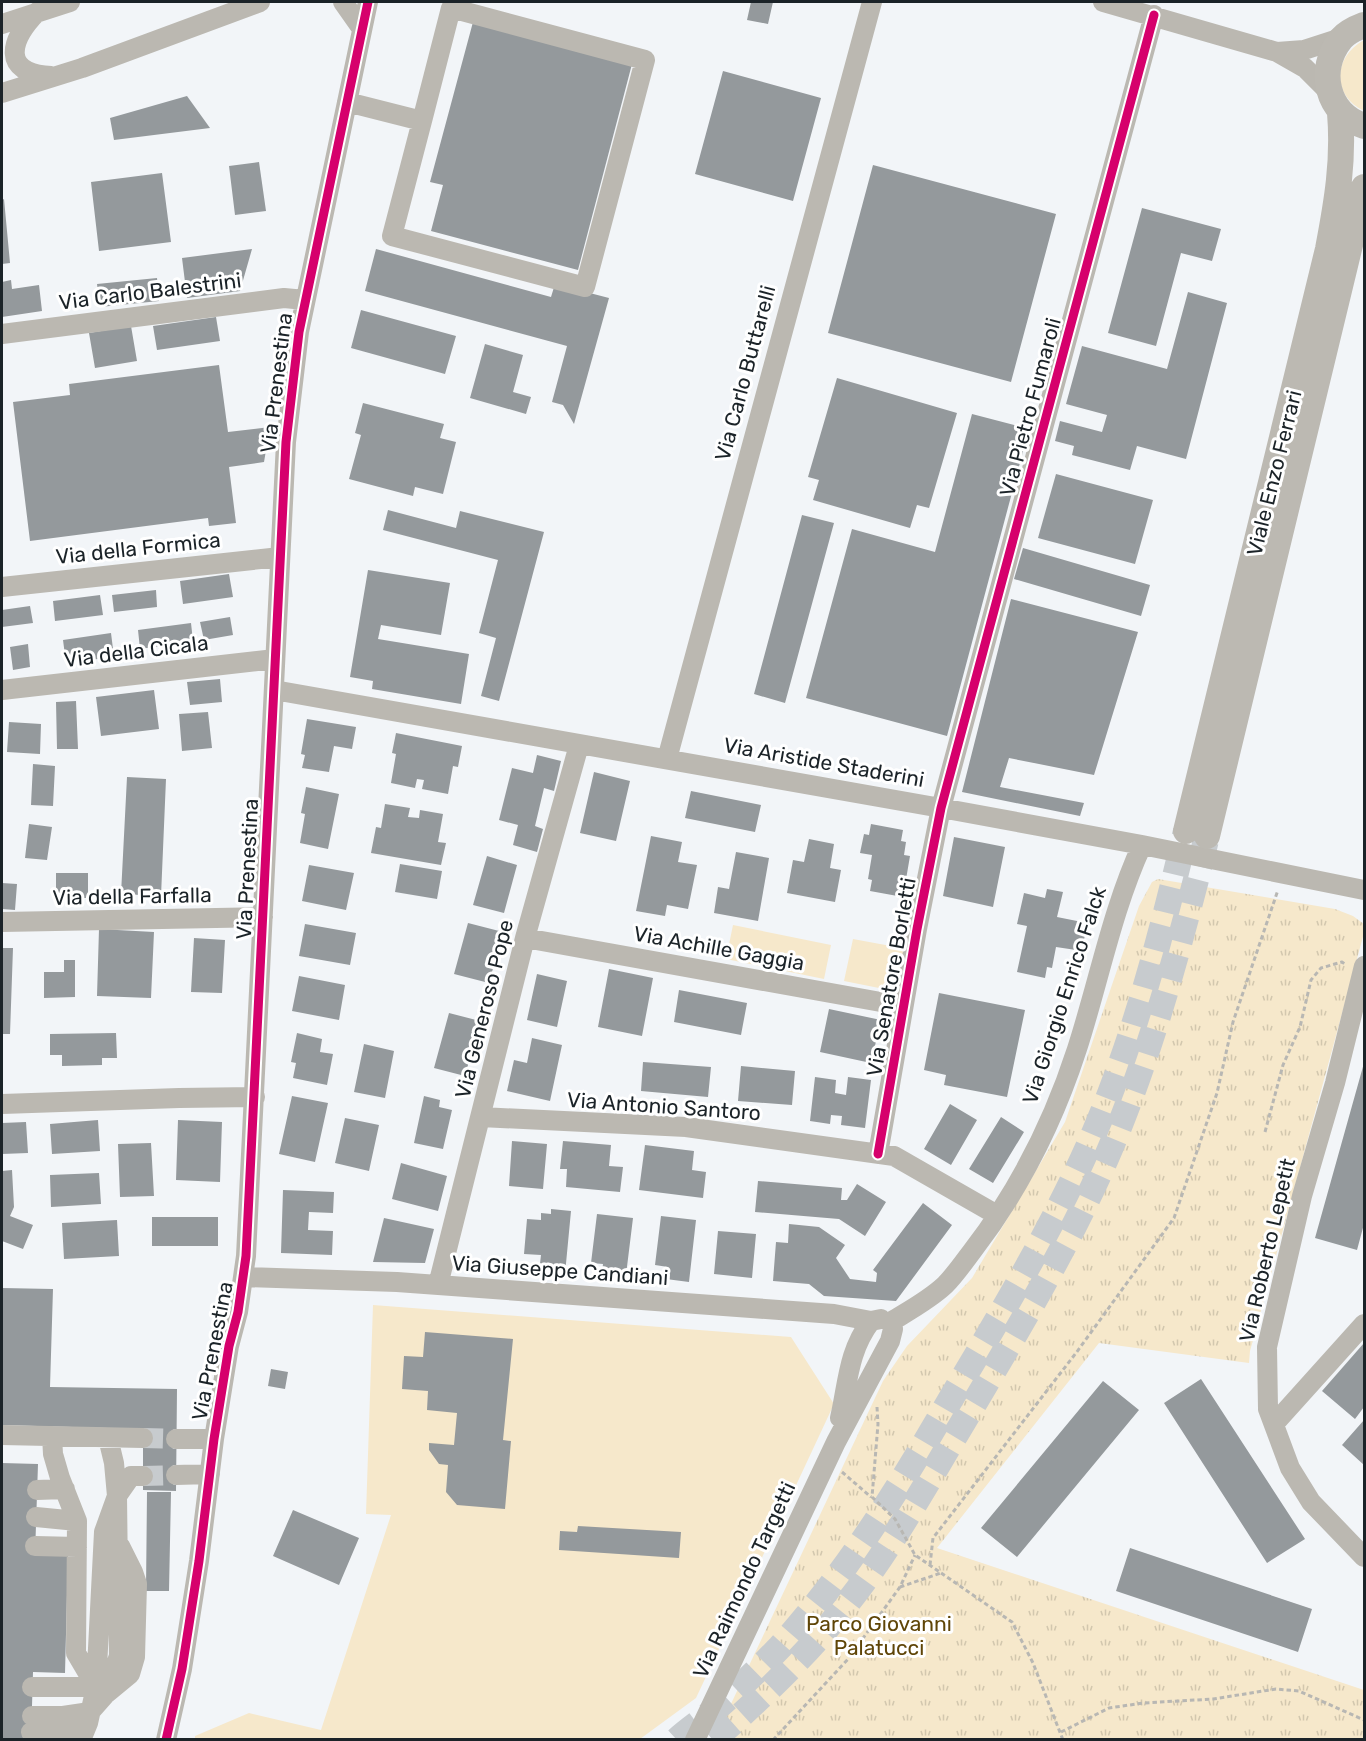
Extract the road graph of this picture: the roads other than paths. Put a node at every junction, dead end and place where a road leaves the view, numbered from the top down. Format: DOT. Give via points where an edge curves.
graph roads {
  1 [pos="70,2"];
  2 [pos="260,2"];
  3 [pos="343,2"];
  4 [pos="368,2"];
  5 [pos="872,2"];
  6 [pos="1103,2"];
  7 [pos="37,12"];
  8 [pos="1154,15"];
  9 [pos="2,24"];
  10 [pos="1365,25"];
  11 [pos="362,29"];
  12 [pos="1341,38"];
  13 [pos="1278,52"];
  14 [pos="56,77"];
  15 [pos="2,93"];
  16 [pos="347,102"];
  17 [pos="1335,103"];
  18 [pos="422,121"];
  19 [pos="1365,126"];
  20 [pos="1365,187"];
  21 [pos="305,300"];
  22 [pos="2,334"];
  23 [pos="280,557"];
  24 [pos="2,587"];
  25 [pos="275,659"];
  26 [pos="2,690"];
  27 [pos="274,690"];
  28 [pos="579,745"];
  29 [pos="667,759"];
  30 [pos="941,808"];
  31 [pos="1142,845"];
  32 [pos="1365,890"];
  33 [pos="263,917"];
  34 [pos="2,922"];
  35 [pos="525,938"];
  36 [pos="1363,971"];
  37 [pos="903,1006"];
  38 [pos="255,1097"];
  39 [pos="2,1104"];
  40 [pos="481,1117"];
  41 [pos="878,1154"];
  42 [pos="997,1215"];
  43 [pos="244,1277"];
  44 [pos="438,1285"];
  45 [pos="871,1321"];
  46 [pos="892,1321"];
  47 [pos="1365,1324"];
  48 [pos="849,1371"];
  49 [pos="872,1372"];
  50 [pos="1274,1424"];
  51 [pos="2,1435"];
  52 [pos="52,1436"];
  53 [pos="108,1438"];
  54 [pos="143,1438"];
  55 [pos="176,1438"];
  56 [pos="214,1439"];
  57 [pos="836,1442"];
  58 [pos="210,1474"];
  59 [pos="176,1475"];
  60 [pos="143,1476"];
  61 [pos="117,1496"];
  62 [pos="36,1512"];
  63 [pos="71,1512"];
  64 [pos="1365,1557"];
  65 [pos="179,1691"];
  66 [pos="88,1717"];
  67 [pos="166,1740"];
  68 [pos="177,1740"];
  69 [pos="695,1740"];
  1 -- 7 [label="street"];
  2 -- 14 [label="street"];
  3 -- 11 [label="street"];
  4 -- 11 [label="street, Via Prenestina"];
  5 -- 29 [label="street, Via Carlo Buttarelli"];
  6 -- 8 [label="street"];
  7 -- 9 [label="street"];
  7 -- 14 [label="street" via="19,33 15,56 26,71"];
  8 -- 13 [label="street"];
  8 -- 30 [label="street, Via Pietro Fumaroli"];
  10 -- 12 [label="main road"];
  11 -- 16 [label="street, Via Prenestina"];
  12 -- 13 [label="street" via="1305,50"];
  12 -- 17 [label="main road, Viale Enzo Ferrari" via="1329,58 1328,80"];
  13 -- 17 [label="street" via="1305,68"];
  14 -- 15 [label="street"];
  16 -- 18 [label="street"];
  16 -- 21 [label="street, Via Prenestina"];
  17 -- 19 [label="main road" via="1355,123"];
  17 -- 20 [label="main road, Viale Enzo Ferrari" via="1342,140 1341,177 1328,249 1197,833"];
  18 -- 18 [label="street" via="392,236 585,287 645,60 451,8"];
  21 -- 22 [label="street, Via Carlo Balestrini" via="284,298"];
  21 -- 23 [label="street, Via Prenestina" via="289,403"];
  23 -- 24 [label="street, Via della Formica"];
  23 -- 25 [label="street, Via Prenestina"];
  25 -- 26 [label="street, Via della Cicala"];
  25 -- 27 [label="street, Via Prenestina"];
  27 -- 28 [label="street, Via Aristide Staderini"];
  27 -- 33 [label="street, Via Prenestina"];
  28 -- 29 [label="street, Via Aristide Staderini"];
  28 -- 35 [label="street, Via Generoso Pope"];
  29 -- 30 [label="street, Via Aristide Staderini"];
  30 -- 31 [label="street, Via Aristide Staderini"];
  30 -- 37 [label="street, Via Senatore Borletti"];
  31 -- 32 [label="street, Via Aristide Staderini"];
  31 -- 42 [label="street, Via Giorgio Enrico Falck" via="1120,898 1064,1085 1036,1148"];
  33 -- 34 [label="street, Via della Farfalla"];
  33 -- 38 [label="street, Via Prenestina"];
  35 -- 37 [label="street, Via Achille Gaggia"];
  35 -- 40 [label="street, Via Generoso Pope"];
  36 -- 50 [label="street, Via Roberto Lepetit" via="1302,1196 1267,1347 1268,1409"];
  37 -- 41 [label="street, Via Senatore Borletti"];
  38 -- 39 [label="street"];
  38 -- 43 [label="street, Via Prenestina"];
  40 -- 41 [label="street, Via Antonio Santoro" via="686,1127"];
  40 -- 44 [label="street, Via Generoso Pope"];
  41 -- 42 [label="street, Via Antonio Santoro" via="894,1156"];
  42 -- 46 [label="street, Via Giorgio Enrico Falck" via="945,1284 925,1302"];
  43 -- 44 [label="street, Via Giuseppe Candiani"];
  43 -- 56 [label="street, Via Prenestina"];
  44 -- 45 [label="street, Via Giuseppe Candiani" via="834,1314"];
  45 -- 46 [label="street"];
  45 -- 48 [label="street, Via Raimondo Targetti" via="858,1340"];
  46 -- 49 [label="street, Via Raimondo Targetti" via="890,1341"];
  47 -- 50 [label="street"];
  48 -- 49 [label="street"];
  48 -- 57 [label="street, Via Raimondo Targetti"];
  49 -- 57 [label="street, Via Raimondo Targetti"];
  50 -- 64 [label="street, Via Roberto Lepetit" via="1290,1468 1311,1502"];
  51 -- 52 [label="street"];
  52 -- 53 [label="street"];
  52 -- 63 [label="street" via="53,1454"];
  53 -- 54 [label="street"];
  53 -- 61 [label="street"];
  55 -- 56 [label="street"];
  56 -- 58 [label="street, Via Prenestina"];
  57 -- 69 [label="street, Via Raimondo Targetti"];
  58 -- 59 [label="street"];
  58 -- 65 [label="street, Via Prenestina"];
  60 -- 61 [label="street" via="131,1476"];
  61 -- 66 [label="street" via="105,1532"];
  61 -- 66 [label="street" via="119,1656"];
  62 -- 63 [label="street"];
  62 -- 63 [label="street"];
  62 -- 63 [label="street"];
  63 -- 66 [label="street" via="76,1653"];
  65 -- 67 [label="street, Via Prenestina"];
  65 -- 68 [label="street, Via Prenestina"];
  66 -- 66 [label="street" via="32,1710"];
}
